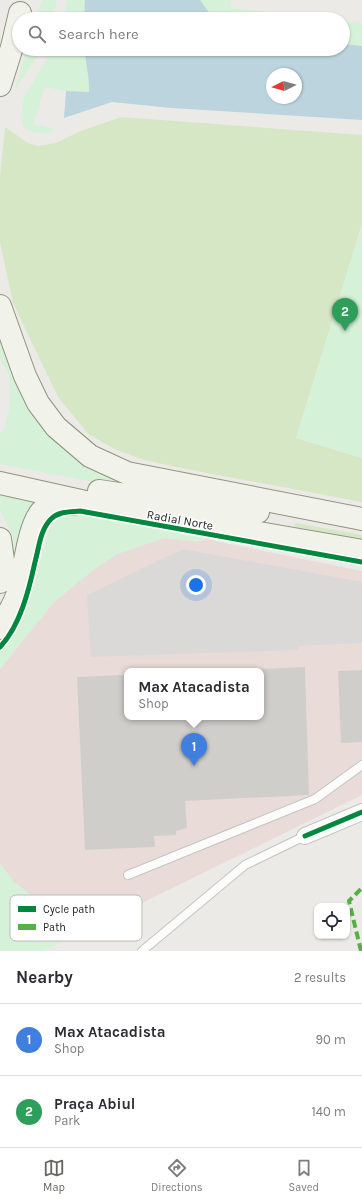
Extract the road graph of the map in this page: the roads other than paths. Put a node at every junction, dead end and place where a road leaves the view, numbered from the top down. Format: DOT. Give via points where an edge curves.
graph roads {
  1 [pos="12,31"];
  2 [pos="12,48"];
  3 [pos="0,59"];
  4 [pos="0,85"];
  5 [pos="0,306"];
  6 [pos="0,473"];
  7 [pos="0,484"];
  8 [pos="99,505"];
  9 [pos="362,520"];
  10 [pos="362,524"];
  11 [pos="0,538"];
  12 [pos="362,551"];
  13 [pos="0,582"];
  14 [pos="0,628"];
  15 [pos="362,765"];
  16 [pos="362,812"];
  17 [pos="305,836"];
  18 [pos="128,875"];
  19 [pos="142,951"];
  1 -- 3 [label="main road"];
  2 -- 4 [label="main road"];
  5 -- 9 [label="main road" via="25,376 38,403 56,427 90,456 127,473"];
  6 -- 10 [label="main road, Radial Norte" via="179,503"];
  7 -- 8 [label="main road, Radial Norte"];
  8 -- 12 [label="main road, Radial Norte"];
  8 -- 14 [label="main road" via="59,504 42,511 30,539 12,609"];
  11 -- 13 [label="main road" via="3,560"];
  15 -- 18 [label="lane" via="315,799"];
  16 -- 17 [label="street"];
  17 -- 19 [label="lane" via="245,865"];
}
